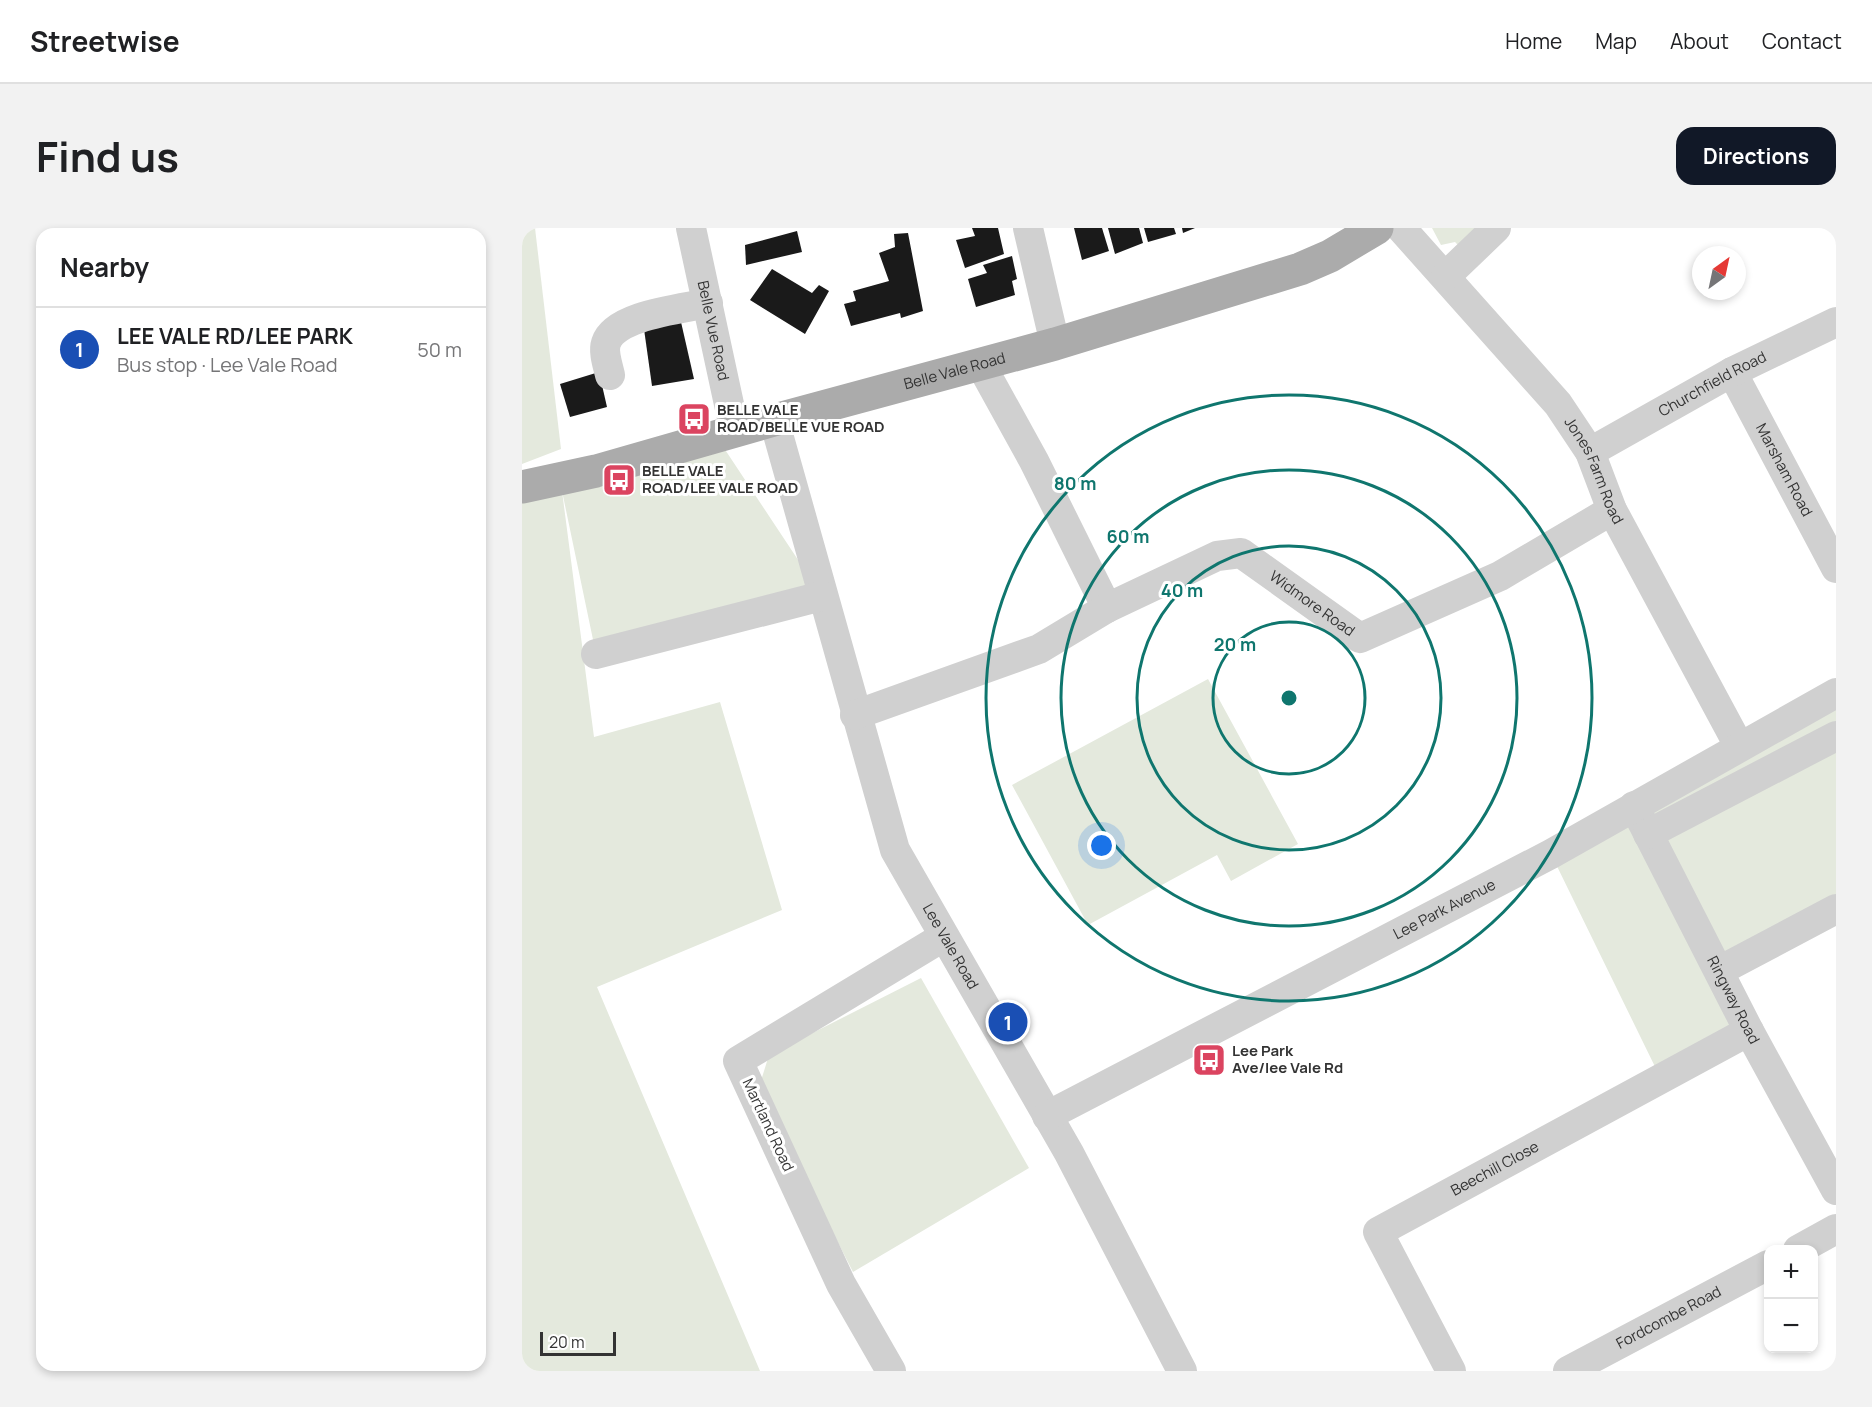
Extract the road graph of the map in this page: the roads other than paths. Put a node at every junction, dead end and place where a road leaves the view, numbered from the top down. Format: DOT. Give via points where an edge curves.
graph roads {
  1 [pos="691,228"];
  2 [pos="1028,228"];
  3 [pos="1377,228"];
  4 [pos="1401,228"];
  5 [pos="1496,228"];
  6 [pos="1446,276"];
  7 [pos="708,303"];
  8 [pos="1836,322"];
  9 [pos="1056,344"];
  10 [pos="981,365"];
  11 [pos="1732,372"];
  12 [pos="610,375"];
  13 [pos="774,420"];
  14 [pos="735,432"];
  15 [pos="1590,452"];
  16 [pos="522,487"];
  17 [pos="1612,510"];
  18 [pos="1836,568"];
  19 [pos="822,596"];
  20 [pos="1107,608"];
  21 [pos="596,654"];
  22 [pos="1836,693"];
  23 [pos="855,715"];
  24 [pos="1836,736"];
  25 [pos="1739,746"];
  26 [pos="1634,806"];
  27 [pos="1648,834"];
  28 [pos="1836,909"];
  29 [pos="943,938"];
  30 [pos="1719,971"];
  31 [pos="1749,1031"];
  32 [pos="1047,1116"];
  33 [pos="1836,1190"];
  34 [pos="1836,1229"];
  35 [pos="1807,1245"];
  36 [pos="1764,1267"];
  37 [pos="891,1371"];
  38 [pos="1182,1371"];
  39 [pos="1451,1371"];
  40 [pos="1568,1371"];
  1 -- 7 [label="street, Belle Vue Road"];
  2 -- 9 [label="street"];
  3 -- 9 [label="main road, Belle Vale Road" via="1300,269"];
  4 -- 6 [label="street, Jones Farm Road"];
  5 -- 6 [label="street"];
  6 -- 15 [label="street, Jones Farm Road" via="1558,404"];
  7 -- 12 [label="street" via="638,318 621,326 609,335 605,346"];
  7 -- 14 [label="street, Belle Vue Road"];
  8 -- 11 [label="street, Churchfield Road"];
  9 -- 10 [label="main road, Belle Vale Road"];
  10 -- 13 [label="main road, Belle Vale Road"];
  10 -- 20 [label="street"];
  11 -- 15 [label="street, Churchfield Road"];
  11 -- 18 [label="street, Marsham Road"];
  13 -- 14 [label="main road, Belle Vale Road"];
  13 -- 19 [label="street, Lee Vale Road"];
  14 -- 16 [label="main road, Belle Vale Road" via="596,471"];
  15 -- 17 [label="street, Jones Farm Road"];
  17 -- 20 [label="street, Widmore Road" via="1500,576 1360,639 1241,553 1217,556"];
  17 -- 25 [label="street, Jones Farm Road"];
  19 -- 21 [label="street"];
  19 -- 23 [label="street, Lee Vale Road"];
  20 -- 23 [label="street, Widmore Road" via="1039,649"];
  22 -- 25 [label="street, Lee Park Avenue"];
  23 -- 29 [label="street, Lee Vale Road" via="895,850"];
  24 -- 27 [label="street"];
  25 -- 26 [label="street, Lee Park Avenue"];
  26 -- 27 [label="street, Ringway Road"];
  26 -- 32 [label="street, Lee Park Avenue" via="1541,860"];
  27 -- 30 [label="street, Ringway Road"];
  28 -- 30 [label="street"];
  29 -- 32 [label="street, Lee Vale Road"];
  29 -- 37 [label="street, Martland Road" via="738,1060 841,1284"];
  30 -- 31 [label="street, Ringway Road"];
  31 -- 33 [label="street, Ringway Road"];
  31 -- 39 [label="street, Beechill Close" via="1378,1232"];
  32 -- 38 [label="street, Lee Vale Road"];
  34 -- 35 [label="street"];
  36 -- 40 [label="street, Fordcombe Road"];
}
